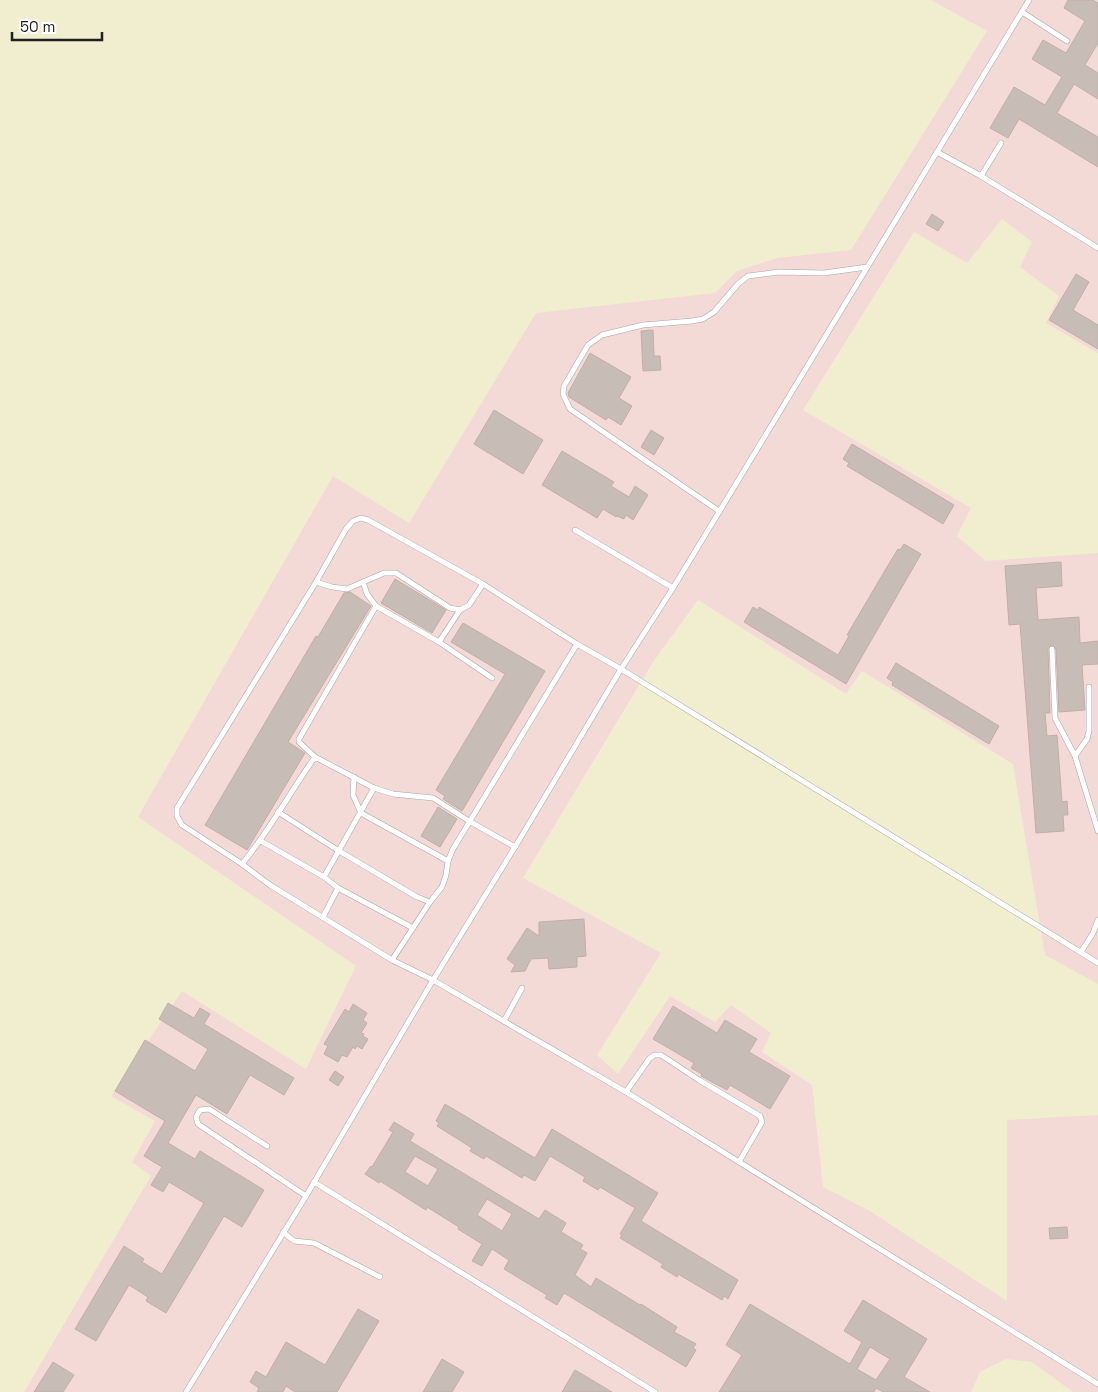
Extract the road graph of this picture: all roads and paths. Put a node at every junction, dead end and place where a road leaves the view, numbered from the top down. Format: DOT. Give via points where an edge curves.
graph roads {
  1 [pos="1029,0"];
  2 [pos="1022,12"];
  3 [pos="1066,40"];
  4 [pos="1001,143"];
  5 [pos="937,152"];
  6 [pos="981,176"];
  7 [pos="1098,248"];
  8 [pos="867,266"];
  9 [pos="719,512"];
  10 [pos="575,530"];
  11 [pos="316,582"];
  12 [pos="362,582"];
  13 [pos="483,584"];
  14 [pos="673,588"];
  15 [pos="376,606"];
  16 [pos="460,610"];
  17 [pos="439,642"];
  18 [pos="577,644"];
  19 [pos="1052,649"];
  20 [pos="621,669"];
  21 [pos="492,678"];
  22 [pos="1089,687"];
  23 [pos="1075,756"];
  24 [pos="315,757"];
  25 [pos="354,777"];
  26 [pos="374,788"];
  27 [pos="278,812"];
  28 [pos="361,813"];
  29 [pos="469,821"];
  30 [pos="1098,831"];
  31 [pos="261,841"];
  32 [pos="515,847"];
  33 [pos="339,851"];
  34 [pos="448,861"];
  35 [pos="242,864"];
  36 [pos="324,877"];
  37 [pos="338,888"];
  38 [pos="430,902"];
  39 [pos="323,917"];
  40 [pos="1098,920"];
  41 [pos="413,928"];
  42 [pos="1081,952"];
  43 [pos="392,960"];
  44 [pos="1098,962"];
  45 [pos="433,980"];
  46 [pos="522,988"];
  47 [pos="504,1021"];
  48 [pos="626,1092"];
  49 [pos="267,1146"];
  50 [pos="739,1162"];
  51 [pos="314,1182"];
  52 [pos="306,1196"];
  53 [pos="283,1232"];
  54 [pos="380,1277"];
  55 [pos="1098,1384"];
  56 [pos="186,1392"];
  57 [pos="655,1392"];
  1 -- 2 [label="lane"];
  2 -- 3 [label="lane"];
  2 -- 5 [label="lane"];
  4 -- 6 [label="lane"];
  5 -- 6 [label="lane"];
  5 -- 8 [label="lane"];
  6 -- 7 [label="lane"];
  8 -- 9 [label="lane"];
  8 -- 9 [label="lane" via="824,273 779,272 748,276 714,312 703,318 629,328 602,336 588,345 564,386 563,394 570,409"];
  9 -- 14 [label="lane"];
  10 -- 14 [label="lane"];
  11 -- 12 [label="lane" via="347,589"];
  11 -- 13 [label="lane" via="346,529 352,521 361,518"];
  11 -- 35 [label="lane" via="177,808 182,825"];
  12 -- 15 [label="lane"];
  12 -- 16 [label="lane" via="384,573 396,573 450,608"];
  13 -- 16 [label="lane" via="469,605"];
  13 -- 18 [label="lane"];
  14 -- 20 [label="lane"];
  15 -- 17 [label="lane"];
  15 -- 24 [label="lane" via="299,739"];
  16 -- 17 [label="lane"];
  17 -- 21 [label="lane"];
  18 -- 20 [label="lane"];
  18 -- 29 [label="lane"];
  19 -- 23 [label="lane" via="1055,718"];
  20 -- 32 [label="lane"];
  20 -- 42 [label="lane"];
  22 -- 23 [label="lane" via="1089,731"];
  23 -- 30 [label="lane"];
  24 -- 25 [label="lane"];
  24 -- 27 [label="lane"];
  25 -- 26 [label="lane"];
  25 -- 28 [label="lane" via="353,795"];
  26 -- 28 [label="lane"];
  26 -- 29 [label="lane" via="393,794 433,798"];
  27 -- 31 [label="lane"];
  27 -- 33 [label="lane"];
  28 -- 33 [label="lane"];
  28 -- 34 [label="lane"];
  29 -- 32 [label="lane"];
  29 -- 34 [label="lane"];
  31 -- 35 [label="lane"];
  31 -- 36 [label="lane"];
  32 -- 45 [label="lane"];
  33 -- 36 [label="lane"];
  33 -- 38 [label="lane"];
  34 -- 38 [label="lane" via="442,887"];
  35 -- 39 [label="lane"];
  36 -- 37 [label="lane"];
  37 -- 39 [label="lane"];
  37 -- 41 [label="lane"];
  38 -- 41 [label="lane"];
  39 -- 43 [label="lane"];
  40 -- 42 [label="lane"];
  41 -- 43 [label="lane"];
  42 -- 44 [label="lane"];
  43 -- 45 [label="lane"];
  45 -- 47 [label="lane"];
  45 -- 51 [label="lane"];
  46 -- 47 [label="lane"];
  47 -- 48 [label="lane"];
  48 -- 50 [label="lane"];
  48 -- 50 [label="lane" via="654,1054 660,1055 760,1116 762,1122"];
  49 -- 52 [label="lane" via="209,1109 200,1110 196,1117 198,1124"];
  50 -- 55 [label="lane"];
  51 -- 52 [label="lane"];
  51 -- 57 [label="lane"];
  52 -- 53 [label="lane"];
  53 -- 54 [label="lane" via="294,1241 314,1243"];
  53 -- 56 [label="lane"];
}
